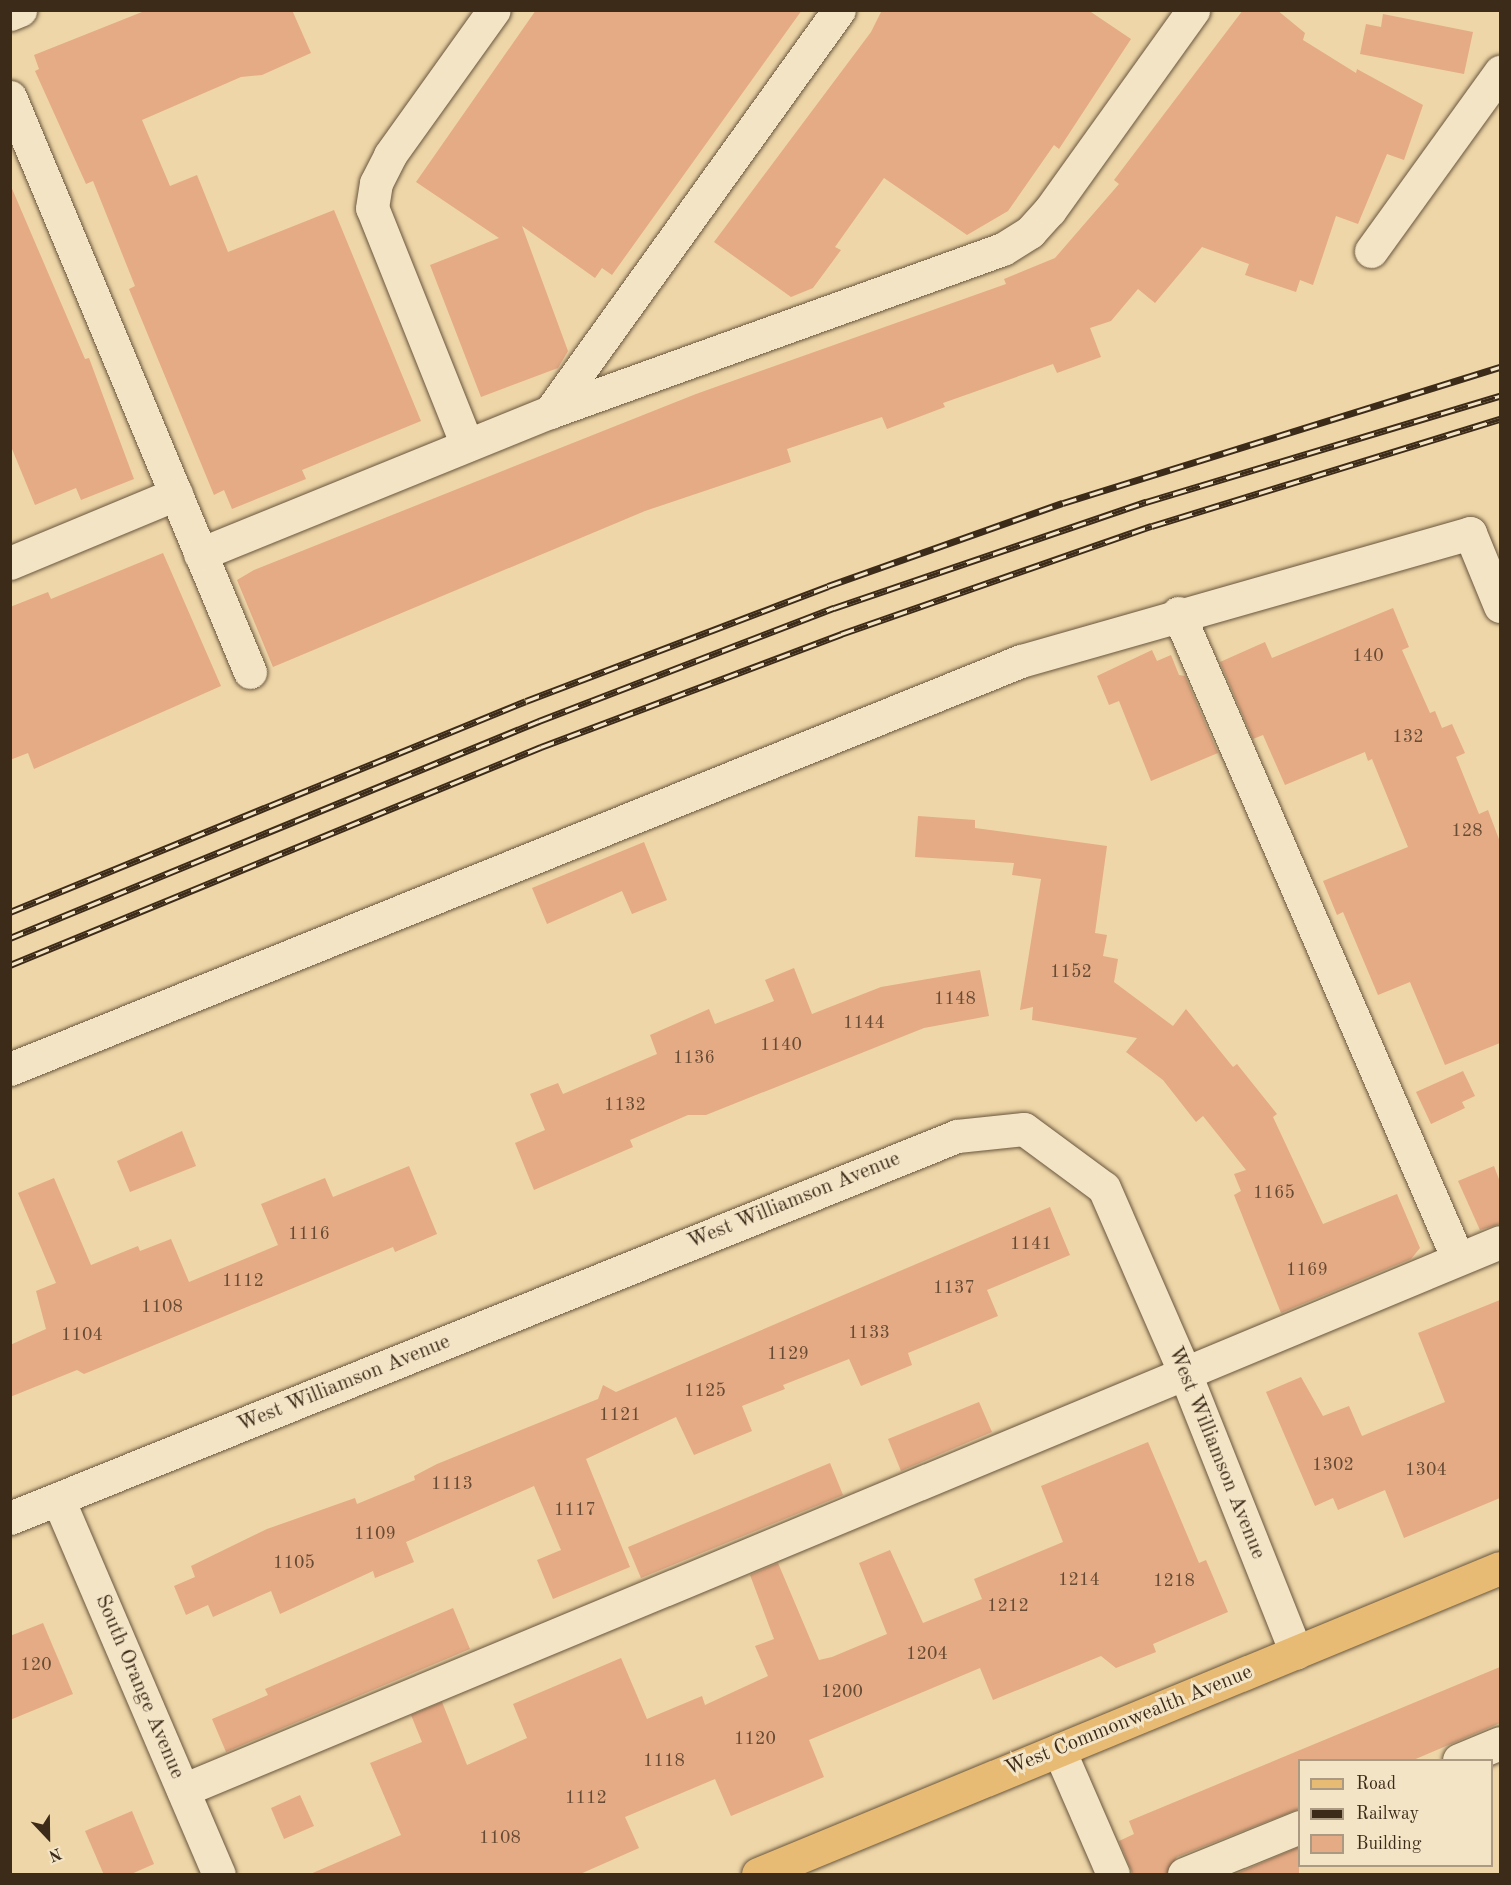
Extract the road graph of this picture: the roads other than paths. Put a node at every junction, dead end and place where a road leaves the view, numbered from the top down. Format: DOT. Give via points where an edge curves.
graph roads {
  1 [pos="20,10"];
  2 [pos="494,10"];
  3 [pos="839,10"];
  4 [pos="1193,10"];
  5 [pos="10,14"];
  6 [pos="1500,72"];
  7 [pos="10,98"];
  8 [pos="1371,250"];
  9 [pos="550,412"];
  10 [pos="467,445"];
  11 [pos="176,494"];
  12 [pos="200,554"];
  13 [pos="10,563"];
  14 [pos="1500,606"];
  15 [pos="1178,613"];
  16 [pos="250,672"];
  17 [pos="10,1069"];
  18 [pos="1500,1242"];
  19 [pos="1458,1259"];
  20 [pos="1184,1371"];
  21 [pos="58,1499"];
  22 [pos="10,1518"];
  23 [pos="1500,1568"];
  24 [pos="1296,1653"];
  25 [pos="1500,1743"];
  26 [pos="1059,1750"];
  27 [pos="1464,1759"];
  28 [pos="183,1790"];
  29 [pos="1298,1827"];
  30 [pos="219,1875"];
  31 [pos="758,1875"];
  32 [pos="1113,1875"];
  33 [pos="1184,1875"];
  1 -- 5 [label="street"];
  2 -- 10 [label="street" via="390,155 376,183 372,208"];
  3 -- 9 [label="street"];
  4 -- 9 [label="street" via="1030,232 1003,249"];
  6 -- 8 [label="street"];
  7 -- 11 [label="street"];
  9 -- 10 [label="street"];
  10 -- 12 [label="street"];
  11 -- 12 [label="street"];
  11 -- 13 [label="street"];
  12 -- 16 [label="street"];
  14 -- 15 [label="street" via="1470,532"];
  15 -- 17 [label="street" via="1021,661"];
  15 -- 19 [label="street"];
  18 -- 19 [label="street"];
  19 -- 20 [label="street"];
  20 -- 21 [label="street, West Williamson Avenue" via="1104,1188 1024,1129 957,1136"];
  20 -- 24 [label="street, West Williamson Avenue"];
  20 -- 28 [label="street"];
  21 -- 22 [label="street, West Williamson Avenue"];
  21 -- 28 [label="street, South Orange Avenue"];
  23 -- 24 [label="main road, West Commonwealth Avenue"];
  24 -- 26 [label="main road, West Commonwealth Avenue"];
  25 -- 27 [label="street"];
  26 -- 31 [label="main road, West Commonwealth Avenue"];
  26 -- 32 [label="street"];
  28 -- 30 [label="street, South Orange Avenue"];
  29 -- 33 [label="street"];
}
